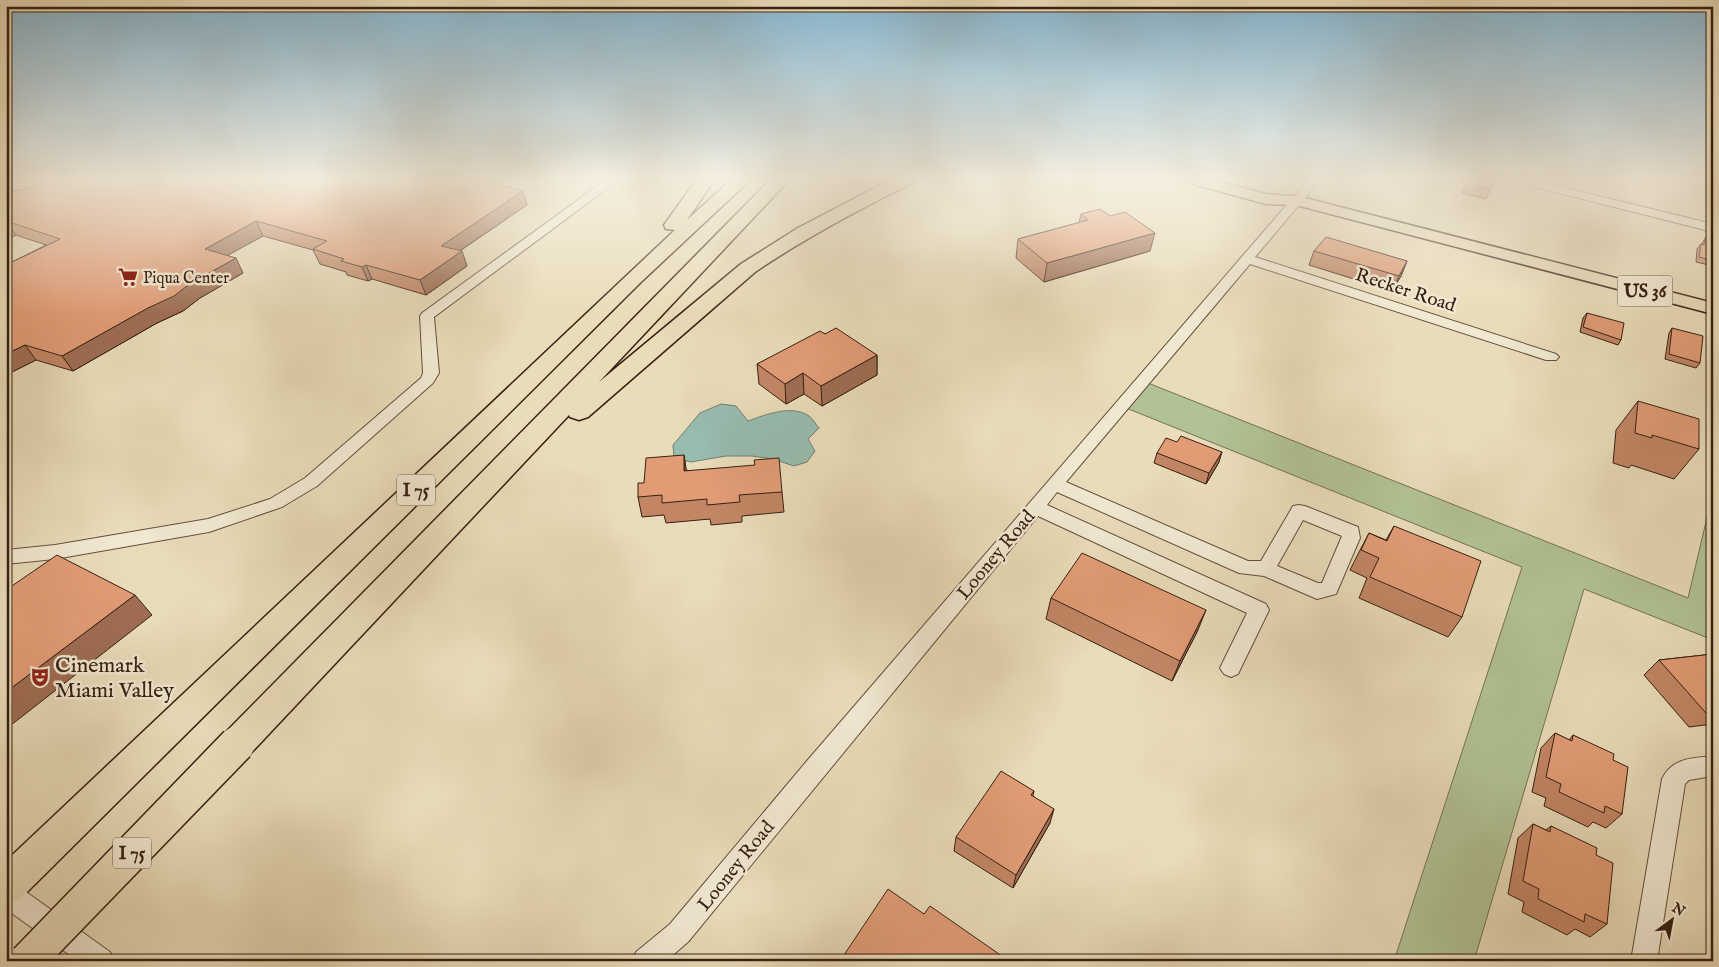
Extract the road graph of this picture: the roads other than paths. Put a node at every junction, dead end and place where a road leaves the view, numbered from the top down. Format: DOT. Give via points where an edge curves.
graph roads {
  1 [pos="552,224"];
  2 [pos="674,224"];
  3 [pos="693,224"];
  4 [pos="737,224"];
  5 [pos="818,224"];
  6 [pos="1276,224"];
  7 [pos="1388,224"];
  8 [pos="1697,224"];
  9 [pos="1713,228"];
  10 [pos="1248,259"];
  11 [pos="634,278"];
  12 [pos="1713,309"];
  13 [pos="1551,357"];
  14 [pos="1054,484"];
  15 [pos="1035,507"];
  16 [pos="460,512"];
  17 [pos="6,557"];
  18 [pos="1266,569"];
  19 [pos="1231,668"];
  20 [pos="1713,766"];
  21 [pos="6,887"];
  22 [pos="6,893"];
  23 [pos="680,933"];
  24 [pos="27,961"];
  25 [pos="101,961"];
  26 [pos="645,961"];
  27 [pos="665,961"];
  28 [pos="1644,961"];
  1 -- 17 [label="street" via="427,316 431,373 428,380 299,490 269,506 209,525 49,553"];
  2 -- 11 [label="highway"];
  3 -- 11 [label="highway, I 75"];
  4 -- 16 [label="highway, I 75"];
  5 -- 16 [label="highway" via="748,268"];
  6 -- 10 [label="street, Looney Road"];
  7 -- 12 [label="main road, US 36"];
  8 -- 9 [label="street"];
  10 -- 13 [label="street, Recker Road"];
  10 -- 14 [label="street, Looney Road"];
  11 -- 21 [label="highway, I 75"];
  14 -- 15 [label="street, Looney Road"];
  14 -- 18 [label="street" via="1246,568"];
  15 -- 19 [label="street" via="1259,610"];
  15 -- 23 [label="street, Looney Road" via="820,761"];
  16 -- 24 [label="highway, I 75, bridge"];
  18 -- 18 [label="street" via="1299,510 1350,532 1351,538 1329,589 1318,591"];
  20 -- 28 [label="street" via="1683,770 1674,779"];
  22 -- 25 [label="street"];
  23 -- 26 [label="street, Looney Road"];
  23 -- 27 [label="street, Looney Road"];
}
